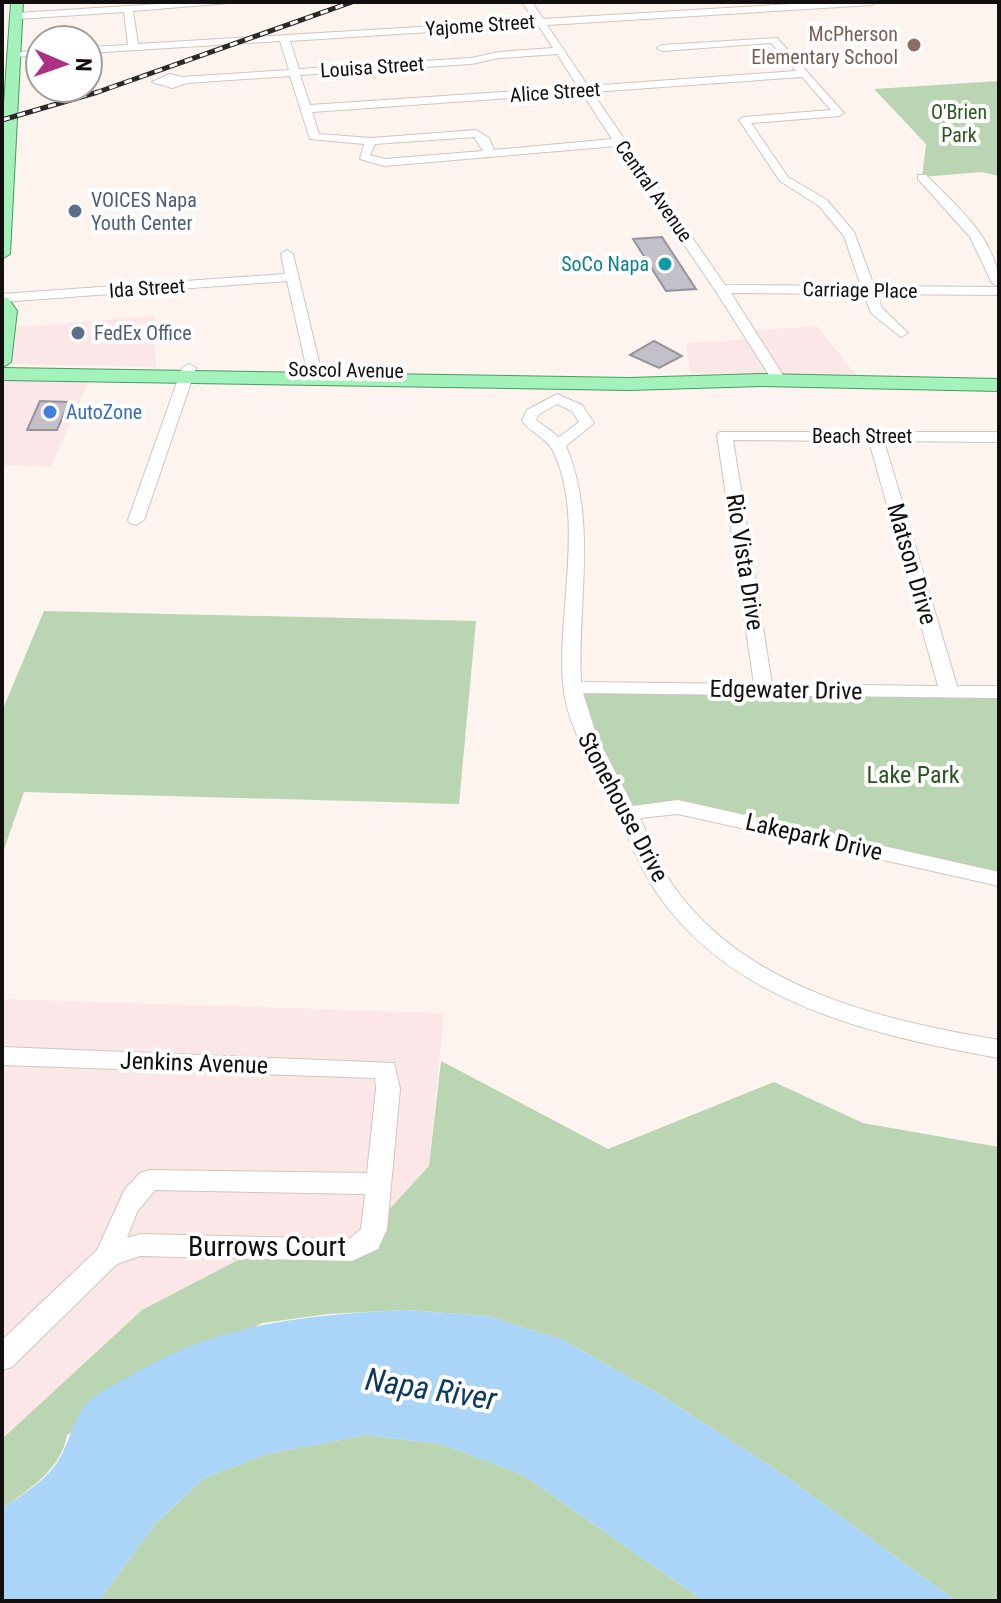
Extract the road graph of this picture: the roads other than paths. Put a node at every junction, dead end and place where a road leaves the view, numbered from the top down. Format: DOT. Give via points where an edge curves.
graph roads {
  1 [pos="236,2"];
  2 [pos="527,2"];
  3 [pos="872,2"];
  4 [pos="128,9"];
  5 [pos="13,10"];
  6 [pos="541,22"];
  7 [pos="284,38"];
  8 [pos="133,47"];
  9 [pos="11,49"];
  10 [pos="104,49"];
  11 [pos="560,51"];
  12 [pos="671,61"];
  13 [pos="679,71"];
  14 [pos="294,72"];
  15 [pos="804,74"];
  16 [pos="183,80"];
  17 [pos="688,81"];
  18 [pos="7,87"];
  19 [pos="587,90"];
  20 [pos="306,109"];
  21 [pos="371,141"];
  22 [pos="620,142"];
  23 [pos="490,153"];
  24 [pos="922,177"];
  25 [pos="2,254"];
  26 [pos="287,254"];
  27 [pos="292,277"];
  28 [pos="999,283"];
  29 [pos="721,289"];
  30 [pos="867,290"];
  31 [pos="999,291"];
  32 [pos="2,300"];
  33 [pos="901,333"];
  34 [pos="2,363"];
  35 [pos="187,372"];
  36 [pos="2,374"];
  37 [pos="313,374"];
  38 [pos="779,380"];
  39 [pos="558,385"];
  40 [pos="999,385"];
  41 [pos="725,435"];
  42 [pos="875,436"];
  43 [pos="999,437"];
  44 [pos="558,445"];
  45 [pos="136,520"];
  46 [pos="572,687"];
  47 [pos="764,689"];
  48 [pos="949,691"];
  49 [pos="999,692"];
  50 [pos="627,813"];
  51 [pos="999,879"];
  52 [pos="999,1049"];
  53 [pos="2,1056"];
  54 [pos="386,1069"];
  55 [pos="378,1184"];
  56 [pos="108,1256"];
  57 [pos="2,1358"];
  1 -- 4 [label="street"];
  2 -- 6 [label="street, Central Avenue"];
  3 -- 6 [label="street, Yajome Street"];
  4 -- 5 [label="street"];
  4 -- 8 [label="street"];
  5 -- 9 [label="main road"];
  6 -- 7 [label="street, Yajome Street"];
  6 -- 11 [label="street, Central Avenue"];
  7 -- 8 [label="street, Yajome Street"];
  7 -- 14 [label="street"];
  8 -- 10 [label="street, Yajome Street"];
  9 -- 18 [label="main road"];
  11 -- 14 [label="street, Louisa Street"];
  11 -- 19 [label="street, Central Avenue"];
  12 -- 15 [label="street" via="662,48 774,40"];
  13 -- 17 [label="street"];
  14 -- 16 [label="street, Louisa Street"];
  14 -- 20 [label="street"];
  15 -- 17 [label="street, Alice Street"];
  15 -- 30 [label="street" via="839,113 744,120 745,125 784,179 823,203 853,238"];
  17 -- 19 [label="street, Alice Street"];
  18 -- 25 [label="main road"];
  19 -- 20 [label="street, Alice Street"];
  19 -- 22 [label="street, Central Avenue"];
  20 -- 21 [label="street" via="314,137"];
  21 -- 23 [label="street" via="476,133"];
  21 -- 23 [label="street" via="364,157 384,163"];
  22 -- 23 [label="street"];
  22 -- 29 [label="street, Central Avenue"];
  24 -- 28 [label="street" via="976,236"];
  26 -- 27 [label="street"];
  27 -- 32 [label="street, Ida Street"];
  27 -- 37 [label="street"];
  29 -- 30 [label="street, Carriage Place"];
  29 -- 38 [label="street, Central Avenue"];
  30 -- 31 [label="street, Carriage Place"];
  30 -- 33 [label="street" via="876,310"];
  32 -- 34 [label="main road" via="8,311"];
  34 -- 35 [label="main road, Soscol Avenue"];
  35 -- 36 [label="main road, Soscol Avenue"];
  35 -- 37 [label="main road, Soscol Avenue"];
  35 -- 45 [label="street"];
  37 -- 39 [label="main road, Soscol Avenue"];
  38 -- 39 [label="main road, Soscol Avenue"];
  38 -- 40 [label="main road, Soscol Avenue"];
  39 -- 44 [label="street" via="587,423"];
  39 -- 44 [label="street" via="529,420"];
  41 -- 42 [label="street, Beach Street"];
  41 -- 47 [label="street, Rio Vista Drive"];
  42 -- 43 [label="street, Beach Street"];
  42 -- 48 [label="street, Matson Drive"];
  44 -- 46 [label="street, Stonehouse Drive" via="570,481 573,515"];
  46 -- 47 [label="street, Edgewater Drive"];
  46 -- 50 [label="street, Stonehouse Drive" via="579,724"];
  47 -- 48 [label="street, Edgewater Drive"];
  48 -- 49 [label="street, Edgewater Drive"];
  50 -- 51 [label="street, Lakepark Drive" via="678,807"];
  50 -- 52 [label="street, Stonehouse Drive" via="668,893 704,932 751,968 811,1000 898,1030"];
  53 -- 54 [label="street, Jenkins Avenue"];
  54 -- 55 [label="street, Burrows Court"];
  55 -- 56 [label="street, Burrows Court" via="149,1180 126,1207"];
  55 -- 56 [label="street, Burrows Court" via="374,1229 369,1241 352,1250 140,1245"];
  56 -- 57 [label="street, Burrows Court"];
}
